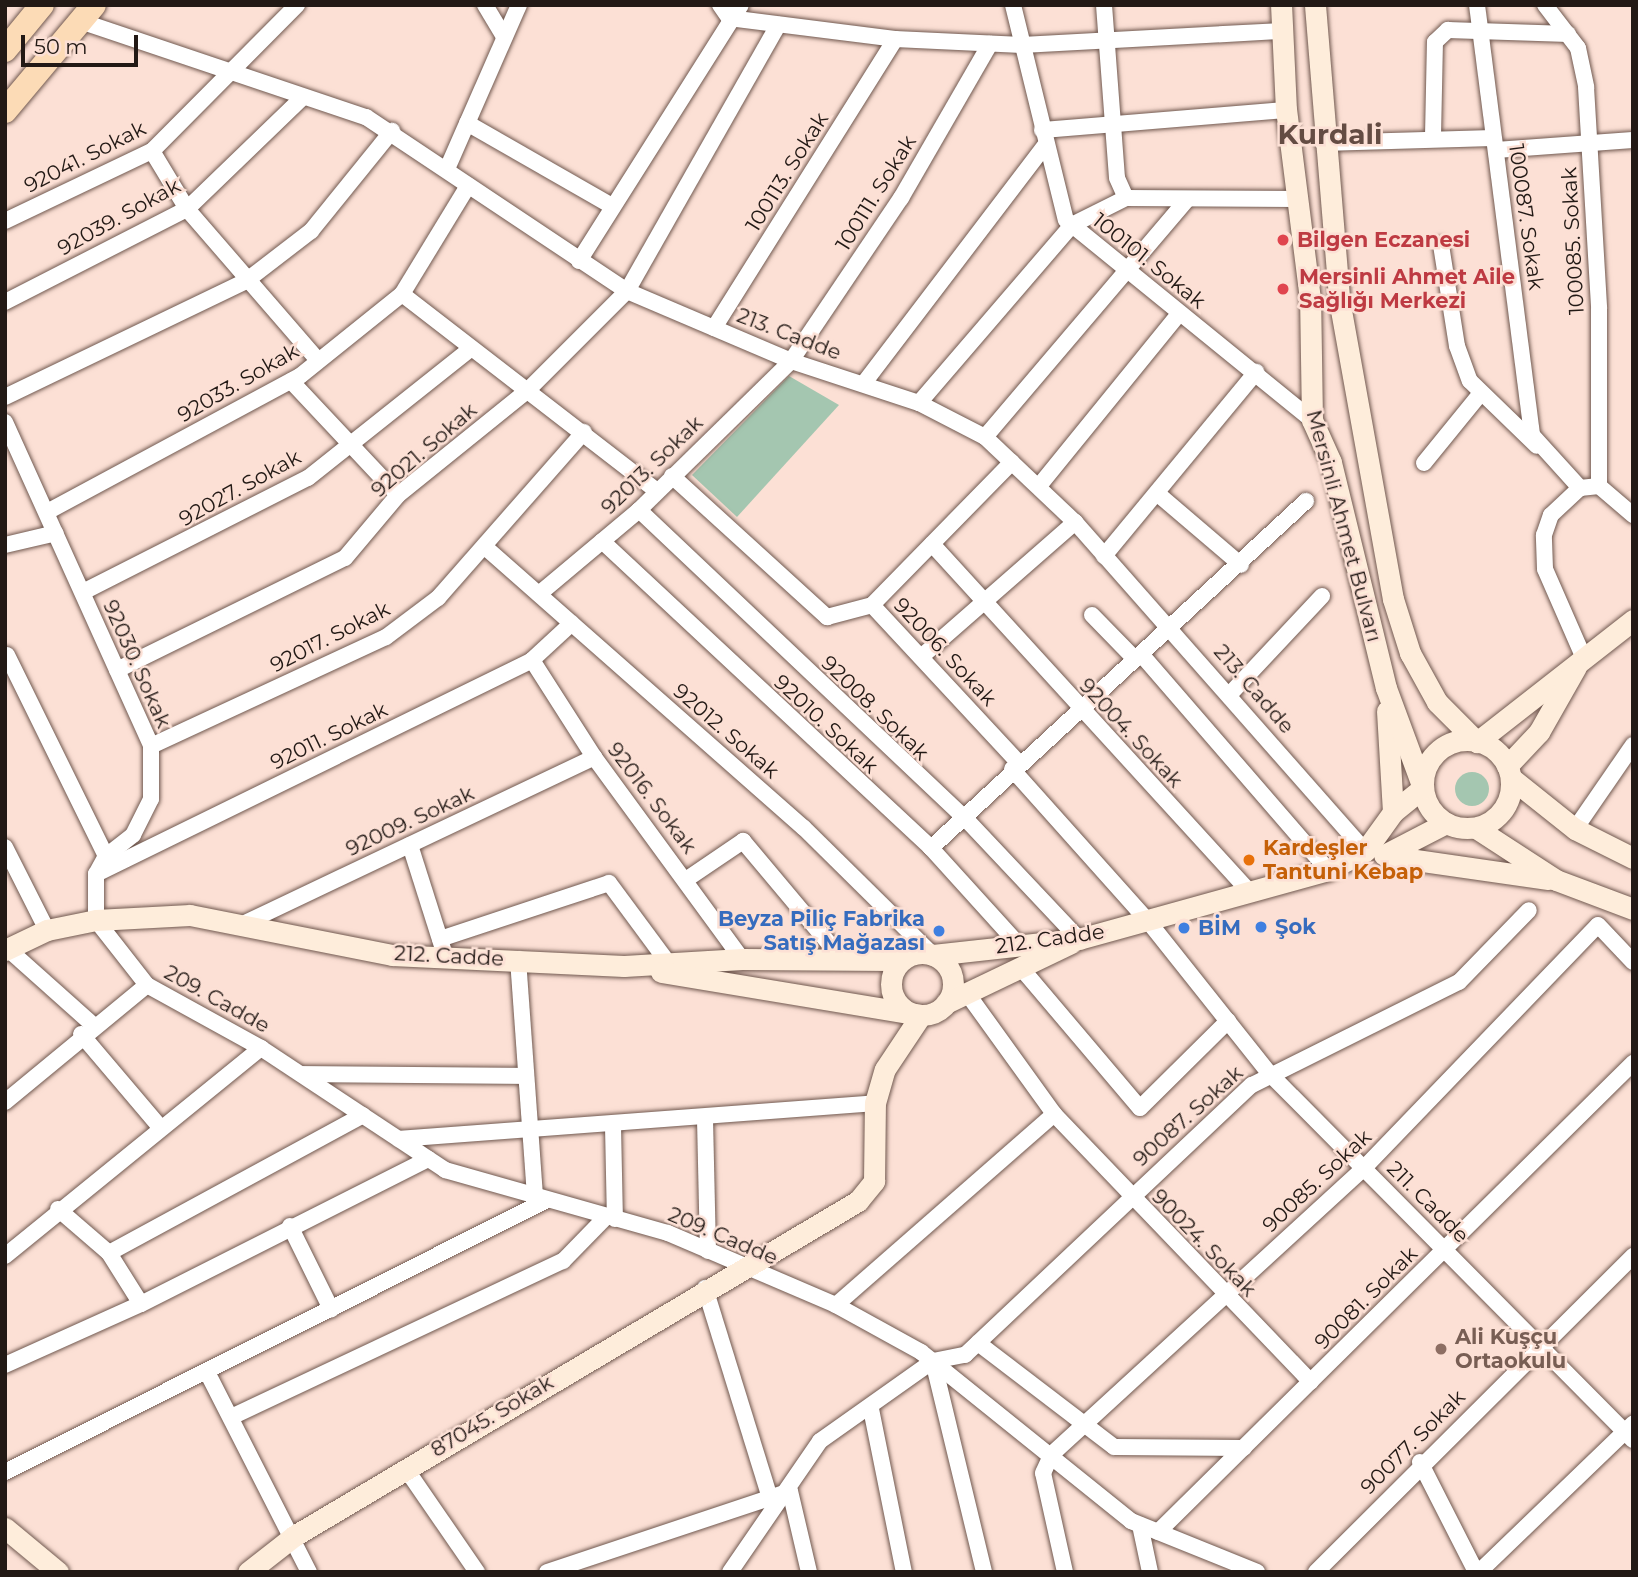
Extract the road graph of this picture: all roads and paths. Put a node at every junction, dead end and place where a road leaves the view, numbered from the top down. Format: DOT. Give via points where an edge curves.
graph roads {
  1 [pos="42,5"];
  2 [pos="297,5"];
  3 [pos="485,5"];
  4 [pos="519,5"];
  5 [pos="741,5"];
  6 [pos="1013,5"];
  7 [pos="1104,5"];
  8 [pos="1281,5"];
  9 [pos="1315,5"];
  10 [pos="1477,5"];
  11 [pos="1545,5"];
  12 [pos="725,12"];
  13 [pos="87,13"];
  14 [pos="778,25"];
  15 [pos="1480,30"];
  16 [pos="1283,31"];
  17 [pos="1568,34"];
  18 [pos="505,37"];
  19 [pos="1105,38"];
  20 [pos="895,39"];
  21 [pos="990,44"];
  22 [pos="1022,45"];
  23 [pos="5,50"];
  24 [pos="232,75"];
  25 [pos="303,97"];
  26 [pos="1286,110"];
  27 [pos="5,111"];
  28 [pos="467,123"];
  29 [pos="1113,126"];
  30 [pos="392,131"];
  31 [pos="1433,136"];
  32 [pos="1044,137"];
  33 [pos="1633,140"];
  34 [pos="1323,143"];
  35 [pos="1494,144"];
  36 [pos="1590,145"];
  37 [pos="152,151"];
  38 [pos="447,169"];
  39 [pos="468,186"];
  40 [pos="1126,198"];
  41 [pos="1296,199"];
  42 [pos="1186,201"];
  43 [pos="612,206"];
  44 [pos="187,209"];
  45 [pos="5,221"];
  46 [pos="1072,225"];
  47 [pos="1441,245"];
  48 [pos="579,261"];
  49 [pos="1127,271"];
  50 [pos="246,281"];
  51 [pos="627,290"];
  52 [pos="402,294"];
  53 [pos="5,302"];
  54 [pos="1179,314"];
  55 [pos="714,328"];
  56 [pos="470,349"];
  57 [pos="318,360"];
  58 [pos="791,361"];
  59 [pos="1256,372"];
  60 [pos="292,381"];
  61 [pos="864,383"];
  62 [pos="527,391"];
  63 [pos="1480,394"];
  64 [pos="5,397"];
  65 [pos="919,402"];
  66 [pos="1312,420"];
  67 [pos="5,422"];
  68 [pos="584,432"];
  69 [pos="985,437"];
  70 [pos="1535,441"];
  71 [pos="348,442"];
  72 [pos="1012,462"];
  73 [pos="1423,463"];
  74 [pos="672,476"];
  75 [pos="1039,486"];
  76 [pos="1599,486"];
  77 [pos="1580,488"];
  78 [pos="657,491"];
  79 [pos="1158,494"];
  80 [pos="398,495"];
  81 [pos="1306,501"];
  82 [pos="639,510"];
  83 [pos="47,512"];
  84 [pos="1633,515"];
  85 [pos="1075,522"];
  86 [pos="56,533"];
  87 [pos="602,541"];
  88 [pos="932,544"];
  89 [pos="5,545"];
  90 [pos="485,547"];
  91 [pos="1104,556"];
  92 [pos="1241,565"];
  93 [pos="83,592"];
  94 [pos="539,594"];
  95 [pos="1322,596"];
  96 [pos="988,603"];
  97 [pos="872,605"];
  98 [pos="1092,615"];
  99 [pos="1633,620"];
  100 [pos="572,623"];
  101 [pos="1171,628"];
  102 [pos="6,655"];
  103 [pos="1138,656"];
  104 [pos="1583,656"];
  105 [pos="921,657"];
  106 [pos="532,660"];
  107 [pos="117,670"];
  108 [pos="1386,688"];
  109 [pos="1231,693"];
  110 [pos="1078,708"];
  111 [pos="1477,741"];
  112 [pos="1633,745"];
  113 [pos="151,746"];
  114 [pos="594,757"];
  115 [pos="1015,766"];
  116 [pos="1509,772"];
  117 [pos="1625,776"];
  118 [pos="1423,788"];
  119 [pos="1393,812"];
  120 [pos="963,816"];
  121 [pos="1446,823"];
  122 [pos="1476,828"];
  123 [pos="1576,829"];
  124 [pos="410,845"];
  125 [pos="5,847"];
  126 [pos="931,848"];
  127 [pos="1365,851"];
  128 [pos="106,856"];
  129 [pos="1388,856"];
  130 [pos="1633,858"];
  131 [pos="1328,870"];
  132 [pos="96,874"];
  133 [pos="687,879"];
  134 [pos="1556,880"];
  135 [pos="1247,889"];
  136 [pos="1633,909"];
  137 [pos="1529,910"];
  138 [pos="96,920"];
  139 [pos="1148,921"];
  140 [pos="243,924"];
  141 [pos="47,930"];
  142 [pos="1079,939"];
  143 [pos="1017,943"];
  144 [pos="443,948"];
  145 [pos="6,949"];
  146 [pos="933,955"];
  147 [pos="518,959"];
  148 [pos="742,959"];
  149 [pos="843,960"];
  150 [pos="902,960"];
  151 [pos="1633,962"];
  152 [pos="669,964"];
  153 [pos="624,966"];
  154 [pos="1022,968"];
  155 [pos="147,985"];
  156 [pos="969,996"];
  157 [pos="946,1003"];
  158 [pos="921,1015"];
  159 [pos="1228,1021"];
  160 [pos="87,1030"];
  161 [pos="261,1048"];
  162 [pos="1633,1063"];
  163 [pos="1269,1073"];
  164 [pos="303,1074"];
  165 [pos="526,1076"];
  166 [pos="8,1093"];
  167 [pos="875,1102"];
  168 [pos="1054,1114"];
  169 [pos="363,1115"];
  170 [pos="705,1119"];
  171 [pos="613,1126"];
  172 [pos="160,1127"];
  173 [pos="530,1132"];
  174 [pos="399,1139"];
  175 [pos="428,1158"];
  176 [pos="1364,1168"];
  177 [pos="1130,1197"];
  178 [pos="540,1200"];
  179 [pos="58,1209"];
  180 [pos="611,1218"];
  181 [pos="290,1226"];
  182 [pos="1445,1249"];
  183 [pos="708,1251"];
  184 [pos="109,1252"];
  185 [pos="5,1256"];
  186 [pos="1633,1256"];
  187 [pos="741,1266"];
  188 [pos="705,1288"];
  189 [pos="1225,1295"];
  190 [pos="141,1304"];
  191 [pos="835,1305"];
  192 [pos="331,1309"];
  193 [pos="978,1343"];
  194 [pos="1540,1346"];
  195 [pos="933,1361"];
  196 [pos="5,1365"];
  197 [pos="207,1372"];
  198 [pos="1311,1382"];
  199 [pos="871,1409"];
  200 [pos="231,1418"];
  201 [pos="1082,1427"];
  202 [pos="1630,1432"];
  203 [pos="1244,1448"];
  204 [pos="1052,1454"];
  205 [pos="1420,1462"];
  206 [pos="406,1469"];
  207 [pos="5,1472"];
  208 [pos="790,1491"];
  209 [pos="770,1498"];
  210 [pos="1140,1525"];
  211 [pos="5,1528"];
  212 [pos="1158,1532"];
  213 [pos="294,1536"];
  214 [pos="1240,1567"];
  215 [pos="58,1572"];
  216 [pos="248,1572"];
  217 [pos="309,1572"];
  218 [pos="477,1572"];
  219 [pos="547,1572"];
  220 [pos="730,1572"];
  221 [pos="809,1572"];
  222 [pos="904,1572"];
  223 [pos="984,1572"];
  224 [pos="1065,1572"];
  225 [pos="1150,1572"];
  226 [pos="1257,1572"];
  227 [pos="1315,1572"];
  228 [pos="1478,1572"];
  1 -- 23 [label="main road"];
  2 -- 24 [label="street, 92041. Sokak"];
  3 -- 18 [label="street"];
  4 -- 18 [label="street"];
  5 -- 12 [label="street"];
  6 -- 22 [label="street, 100101. Sokak"];
  7 -- 19 [label="street"];
  8 -- 16 [label="street, Mersinli Ahmet Bulvarı"];
  9 -- 34 [label="street, Mersinli Ahmet Bulvarı"];
  10 -- 15 [label="street, 100087. Sokak"];
  11 -- 17 [label="street, 100085. Sokak"];
  12 -- 14 [label="street"];
  12 -- 43 [label="street"];
  13 -- 24 [label="street, 213. Cadde"];
  13 -- 27 [label="main road"];
  14 -- 20 [label="street"];
  14 -- 51 [label="street, 92021. Sokak"];
  15 -- 17 [label="street"];
  15 -- 31 [label="street" via="1447,30 1435,41"];
  15 -- 35 [label="street, 100087. Sokak"];
  16 -- 19 [label="street"];
  16 -- 26 [label="street, Mersinli Ahmet Bulvarı"];
  17 -- 36 [label="street, 100085. Sokak" via="1578,48 1586,87"];
  18 -- 28 [label="street"];
  19 -- 22 [label="street"];
  19 -- 29 [label="street"];
  20 -- 21 [label="street"];
  20 -- 55 [label="street, 100113. Sokak"];
  21 -- 22 [label="street"];
  21 -- 58 [label="street, 100111. Sokak" via="901,198"];
  22 -- 32 [label="street, 100101. Sokak"];
  24 -- 25 [label="street, 213. Cadde"];
  24 -- 37 [label="street, 92041. Sokak"];
  25 -- 30 [label="street, 213. Cadde"];
  25 -- 44 [label="street, 92039. Sokak"];
  26 -- 29 [label="street"];
  26 -- 41 [label="street, Mersinli Ahmet Bulvarı"];
  28 -- 38 [label="street"];
  28 -- 43 [label="street"];
  29 -- 32 [label="street"];
  29 -- 40 [label="street" via="1117,178"];
  30 -- 38 [label="street, 213. Cadde"];
  30 -- 50 [label="street" via="311,231"];
  31 -- 34 [label="street"];
  31 -- 35 [label="street"];
  32 -- 46 [label="street, 100101. Sokak" via="1066,220"];
  32 -- 61 [label="street"];
  33 -- 36 [label="street"];
  34 -- 111 [label="street, Mersinli Ahmet Bulvarı" via="1339,299 1393,599 1410,653 1437,702"];
  35 -- 36 [label="street"];
  35 -- 70 [label="street, 100087. Sokak"];
  36 -- 76 [label="street, 100085. Sokak" via="1599,309"];
  37 -- 44 [label="street"];
  37 -- 45 [label="street, 92041. Sokak"];
  38 -- 39 [label="street, 213. Cadde"];
  39 -- 48 [label="street, 213. Cadde"];
  39 -- 52 [label="street, 92033. Sokak"];
  40 -- 42 [label="street"];
  40 -- 46 [label="street"];
  41 -- 42 [label="street"];
  41 -- 66 [label="street, Mersinli Ahmet Bulvarı" via="1310,299"];
  42 -- 49 [label="street"];
  43 -- 48 [label="street"];
  44 -- 50 [label="street"];
  44 -- 53 [label="street, 92039. Sokak"];
  46 -- 49 [label="street, 100101. Sokak"];
  46 -- 65 [label="street"];
  47 -- 63 [label="street" via="1457,346"];
  48 -- 51 [label="street, 213. Cadde"];
  49 -- 54 [label="street, 100101. Sokak"];
  49 -- 69 [label="street"];
  50 -- 57 [label="street"];
  50 -- 64 [label="street"];
  51 -- 55 [label="street, 213. Cadde"];
  51 -- 62 [label="street, 92021. Sokak"];
  52 -- 56 [label="street"];
  52 -- 57 [label="street, 92033. Sokak"];
  54 -- 59 [label="street, 100101. Sokak"];
  54 -- 75 [label="street"];
  55 -- 58 [label="street, 213. Cadde"];
  56 -- 62 [label="street"];
  56 -- 71 [label="street, 92027. Sokak"];
  57 -- 60 [label="street, 92033. Sokak"];
  58 -- 61 [label="street, 213. Cadde"];
  58 -- 74 [label="street, 92013. Sokak"];
  59 -- 66 [label="street, 100101. Sokak"];
  59 -- 79 [label="street"];
  60 -- 71 [label="street"];
  60 -- 83 [label="street, 92033. Sokak"];
  61 -- 65 [label="street, 213. Cadde"];
  62 -- 68 [label="street"];
  62 -- 80 [label="street, 92021. Sokak"];
  63 -- 70 [label="street"];
  63 -- 73 [label="street"];
  65 -- 69 [label="street, 213. Cadde"];
  66 -- 108 [label="street, Mersinli Ahmet Bulvarı" via="1331,463"];
  67 -- 83 [label="street, 92030. Sokak"];
  68 -- 78 [label="street"];
  68 -- 90 [label="street, 92017. Sokak"];
  69 -- 72 [label="street, 213. Cadde"];
  70 -- 77 [label="street"];
  71 -- 80 [label="street"];
  71 -- 93 [label="street, 92027. Sokak" via="308,478"];
  72 -- 75 [label="street, 213. Cadde"];
  72 -- 88 [label="street"];
  74 -- 78 [label="street, 92013. Sokak"];
  74 -- 97 [label="street, 92006. Sokak" via="827,617"];
  75 -- 85 [label="street, 213. Cadde"];
  76 -- 77 [label="street"];
  76 -- 84 [label="street"];
  77 -- 104 [label="street" via="1566,496 1544,535 1545,569"];
  78 -- 82 [label="street, 92013. Sokak"];
  79 -- 91 [label="street"];
  79 -- 92 [label="street"];
  80 -- 107 [label="street, 92021. Sokak" via="345,558"];
  81 -- 92 [label="street"];
  82 -- 87 [label="street, 92013. Sokak"];
  82 -- 120 [label="street, 92008. Sokak"];
  83 -- 86 [label="street, 92030. Sokak"];
  85 -- 91 [label="street, 213. Cadde"];
  85 -- 96 [label="street"];
  86 -- 89 [label="street"];
  86 -- 93 [label="street, 92030. Sokak"];
  87 -- 94 [label="street, 92013. Sokak"];
  87 -- 126 [label="street, 92010. Sokak"];
  88 -- 96 [label="street, 92004. Sokak"];
  88 -- 97 [label="street"];
  90 -- 94 [label="street, 92012. Sokak"];
  90 -- 113 [label="street, 92017. Sokak" via="438,598 386,637"];
  91 -- 101 [label="street, 213. Cadde"];
  92 -- 101 [label="street"];
  93 -- 107 [label="street, 92030. Sokak"];
  94 -- 100 [label="street, 92012. Sokak"];
  95 -- 109 [label="street"];
  96 -- 105 [label="street"];
  96 -- 110 [label="street, 92004. Sokak"];
  97 -- 105 [label="street, 92006. Sokak"];
  98 -- 103 [label="street"];
  99 -- 104 [label="street"];
  100 -- 106 [label="street, 92011. Sokak"];
  100 -- 146 [label="street, 92012. Sokak" via="804,828"];
  101 -- 103 [label="street"];
  101 -- 109 [label="street, 213. Cadde"];
  102 -- 128 [label="street"];
  103 -- 110 [label="street"];
  103 -- 131 [label="street"];
  104 -- 111 [label="street"];
  104 -- 116 [label="street" via="1539,732"];
  105 -- 115 [label="street, 92006. Sokak"];
  106 -- 114 [label="street, 92016. Sokak"];
  106 -- 132 [label="street, 92011. Sokak"];
  107 -- 113 [label="street, 92030. Sokak"];
  108 -- 118 [label="street, Mersinli Ahmet Bulvarı"];
  108 -- 119 [label="street"];
  109 -- 127 [label="street, 213. Cadde"];
  110 -- 115 [label="street"];
  110 -- 135 [label="street, 92004. Sokak"];
  111 -- 116 [label="street"];
  111 -- 118 [label="street" via="1463,740 1438,751 1429,762"];
  112 -- 117 [label="street"];
  113 -- 128 [label="street, 92030. Sokak" via="151,799 133,835"];
  114 -- 124 [label="street, 92009. Sokak"];
  114 -- 133 [label="street, 92016. Sokak"];
  115 -- 120 [label="street"];
  115 -- 139 [label="street, 92006. Sokak"];
  116 -- 122 [label="street" via="1507,804"];
  116 -- 123 [label="street"];
  117 -- 123 [label="street"];
  118 -- 119 [label="street"];
  118 -- 121 [label="street" via="1435,815"];
  119 -- 127 [label="street"];
  120 -- 126 [label="street"];
  120 -- 142 [label="street, 92008. Sokak"];
  121 -- 122 [label="street"];
  121 -- 129 [label="street"];
  122 -- 134 [label="street"];
  123 -- 130 [label="street"];
  124 -- 140 [label="street, 92009. Sokak"];
  124 -- 144 [label="street"];
  125 -- 141 [label="street"];
  126 -- 143 [label="street, 92010. Sokak"];
  127 -- 129 [label="street"];
  127 -- 131 [label="street, 212. Cadde"];
  128 -- 132 [label="street, 92030. Sokak"];
  129 -- 134 [label="street"];
  131 -- 135 [label="street, 212. Cadde"];
  132 -- 138 [label="street, 92030. Sokak"];
  133 -- 148 [label="street, 92016. Sokak"];
  133 -- 149 [label="street" via="743,841"];
  134 -- 136 [label="street"];
  135 -- 139 [label="street, 212. Cadde"];
  137 -- 163 [label="street, 90087. Sokak" via="1459,982"];
  138 -- 140 [label="street, 212. Cadde" via="190,915"];
  138 -- 141 [label="street, 212. Cadde"];
  138 -- 155 [label="street, 209. Cadde"];
  139 -- 142 [label="street, 212. Cadde"];
  139 -- 159 [label="street, 211. Cadde"];
  140 -- 144 [label="street, 212. Cadde" via="393,956"];
  141 -- 145 [label="street, 212. Cadde"];
  142 -- 143 [label="street, 212. Cadde"];
  142 -- 154 [label="street"];
  143 -- 146 [label="street, 212. Cadde"];
  144 -- 147 [label="street, 212. Cadde"];
  144 -- 152 [label="street" via="609,883"];
  145 -- 160 [label="street"];
  146 -- 150 [label="street"];
  146 -- 157 [label="street" via="952,976"];
  147 -- 153 [label="street, 212. Cadde"];
  147 -- 165 [label="street"];
  148 -- 149 [label="street, 212. Cadde"];
  148 -- 152 [label="street, 212. Cadde"];
  149 -- 150 [label="street, 212. Cadde"];
  150 -- 158 [label="street" via="891,989 901,1008"];
  151 -- 176 [label="street, 90085. Sokak" via="1598,925"];
  152 -- 153 [label="street, 212. Cadde"];
  153 -- 158 [label="street"];
  154 -- 156 [label="street"];
  154 -- 159 [label="street" via="1140,1108"];
  155 -- 160 [label="street"];
  155 -- 161 [label="street, 209. Cadde"];
  156 -- 157 [label="street"];
  156 -- 168 [label="street, 90024. Sokak"];
  157 -- 158 [label="street"];
  158 -- 167 [label="street" via="895,1050"];
  159 -- 163 [label="street, 211. Cadde"];
  160 -- 166 [label="street"];
  160 -- 172 [label="street"];
  161 -- 164 [label="street, 209. Cadde"];
  161 -- 172 [label="street"];
  162 -- 182 [label="street, 90081. Sokak"];
  163 -- 176 [label="street, 211. Cadde"];
  163 -- 177 [label="street, 90087. Sokak"];
  164 -- 165 [label="street"];
  164 -- 169 [label="street, 209. Cadde"];
  165 -- 173 [label="street"];
  167 -- 170 [label="street"];
  167 -- 187 [label="street, 87045. Sokak" via="874,1181 858,1201"];
  168 -- 177 [label="street, 90024. Sokak"];
  168 -- 191 [label="street"];
  169 -- 174 [label="street, 209. Cadde"];
  169 -- 184 [label="street"];
  170 -- 171 [label="street"];
  170 -- 183 [label="street"];
  171 -- 173 [label="street"];
  171 -- 180 [label="street"];
  172 -- 179 [label="street"];
  173 -- 174 [label="street"];
  173 -- 178 [label="street"];
  174 -- 175 [label="street, 209. Cadde"];
  175 -- 178 [label="street, 209. Cadde" via="445,1170"];
  175 -- 181 [label="street"];
  176 -- 182 [label="street, 211. Cadde"];
  176 -- 189 [label="street, 90085. Sokak"];
  177 -- 189 [label="street, 90024. Sokak"];
  177 -- 193 [label="street, 90087. Sokak"];
  178 -- 180 [label="street, 209. Cadde"];
  178 -- 192 [label="street"];
  179 -- 184 [label="street"];
  179 -- 185 [label="street"];
  180 -- 183 [label="street, 209. Cadde" via="668,1233"];
  180 -- 200 [label="street" via="563,1261"];
  181 -- 190 [label="street"];
  181 -- 192 [label="street"];
  182 -- 194 [label="street, 211. Cadde"];
  182 -- 198 [label="street, 90081. Sokak"];
  183 -- 187 [label="street, 209. Cadde"];
  184 -- 190 [label="street"];
  186 -- 194 [label="street, 90077. Sokak"];
  187 -- 188 [label="street, 87045. Sokak"];
  187 -- 191 [label="street, 209. Cadde"];
  188 -- 206 [label="street, 87045. Sokak"];
  188 -- 209 [label="street"];
  189 -- 198 [label="street, 90024. Sokak"];
  189 -- 201 [label="street, 90085. Sokak"];
  190 -- 196 [label="street"];
  191 -- 195 [label="street, 209. Cadde"];
  192 -- 197 [label="street"];
  193 -- 195 [label="street, 90087. Sokak" via="965,1355"];
  193 -- 201 [label="street"];
  194 -- 202 [label="street, 211. Cadde"];
  194 -- 205 [label="street, 90077. Sokak"];
  195 -- 199 [label="street"];
  195 -- 204 [label="street, 209. Cadde"];
  195 -- 223 [label="street"];
  197 -- 200 [label="street"];
  197 -- 207 [label="street"];
  198 -- 203 [label="street, 90081. Sokak"];
  199 -- 208 [label="street" via="820,1441"];
  199 -- 222 [label="street"];
  200 -- 213 [label="street"];
  201 -- 203 [label="street" via="1114,1447"];
  201 -- 204 [label="street, 90085. Sokak"];
  202 -- 228 [label="street"];
  203 -- 212 [label="street, 90081. Sokak"];
  204 -- 210 [label="street, 209. Cadde"];
  204 -- 224 [label="street" via="1043,1473"];
  205 -- 227 [label="street, 90077. Sokak"];
  205 -- 228 [label="street"];
  206 -- 213 [label="street, 87045. Sokak"];
  206 -- 218 [label="street"];
  208 -- 209 [label="street"];
  208 -- 220 [label="street"];
  208 -- 221 [label="street"];
  209 -- 219 [label="street"];
  210 -- 212 [label="street, 209. Cadde"];
  210 -- 225 [label="street"];
  211 -- 215 [label="street"];
  212 -- 214 [label="street, 209. Cadde"];
  213 -- 216 [label="street, 87045. Sokak"];
  213 -- 217 [label="street"];
  214 -- 226 [label="street, 209. Cadde"];
}
